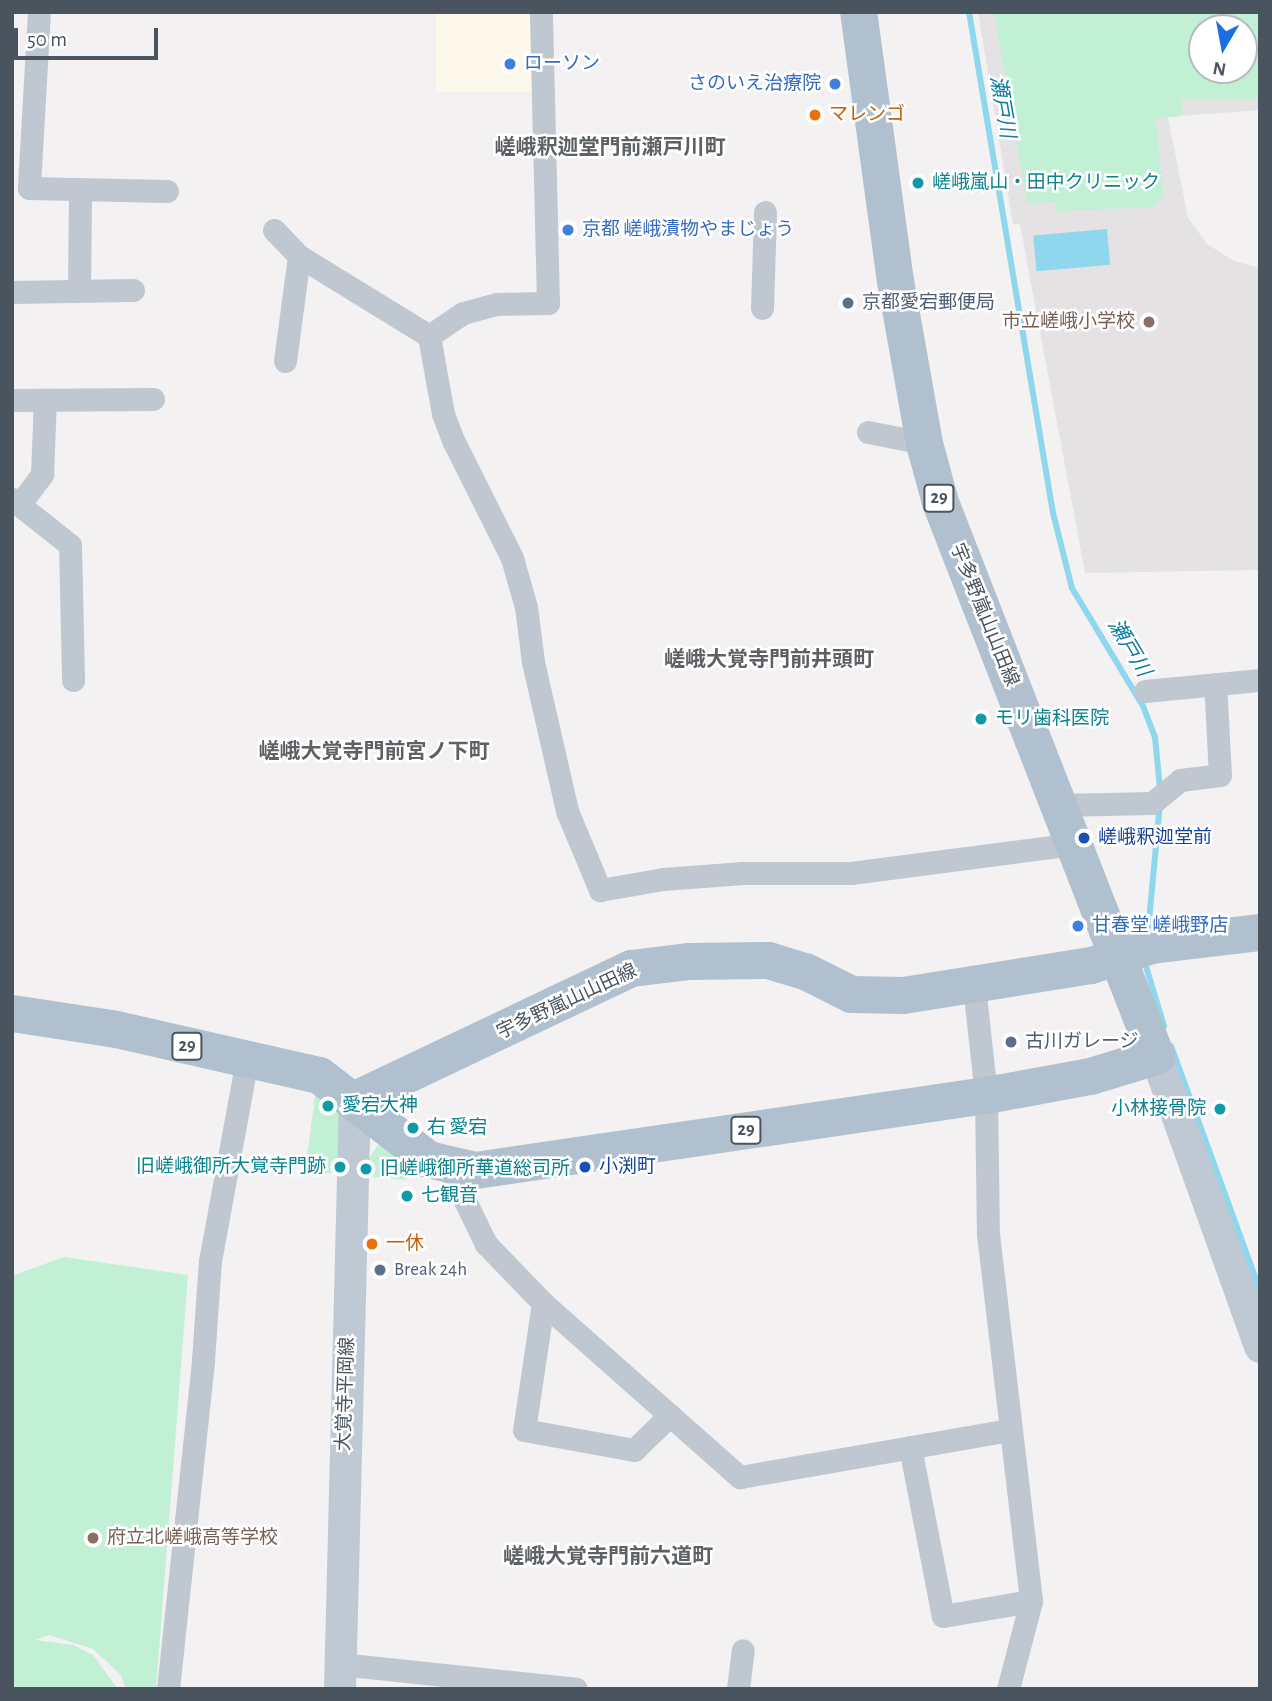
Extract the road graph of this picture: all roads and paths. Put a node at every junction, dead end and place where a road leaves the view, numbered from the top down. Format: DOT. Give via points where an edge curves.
graph roads {
  1 [pos="39,12"];
  2 [pos="541,12"];
  3 [pos="858,12"];
  4 [pos="167,191"];
  5 [pos="80,192"];
  6 [pos="765,212"];
  7 [pos="274,230"];
  8 [pos="299,256"];
  9 [pos="133,290"];
  10 [pos="79,291"];
  11 [pos="12,292"];
  12 [pos="762,309"];
  13 [pos="429,336"];
  14 [pos="285,361"];
  15 [pos="153,399"];
  16 [pos="12,400"];
  17 [pos="45,400"];
  18 [pos="868,432"];
  19 [pos="924,443"];
  20 [pos="16,502"];
  21 [pos="74,680"];
  22 [pos="1260,680"];
  23 [pos="1215,684"];
  24 [pos="1145,691"];
  25 [pos="1058,805"];
  26 [pos="1073,844"];
  27 [pos="1260,932"];
  28 [pos="1135,950"];
  29 [pos="974,986"];
  30 [pos="12,1013"];
  31 [pos="1156,1056"];
  32 [pos="247,1060"];
  33 [pos="986,1095"];
  34 [pos="355,1099"];
  35 [pos="449,1166"];
  36 [pos="543,1303"];
  37 [pos="1260,1347"];
  38 [pos="670,1415"];
  39 [pos="1010,1430"];
  40 [pos="911,1447"];
  41 [pos="1031,1601"];
  42 [pos="743,1650"];
  43 [pos="340,1677"];
  44 [pos="510,1684"];
  45 [pos="168,1689"];
  46 [pos="576,1689"];
  47 [pos="738,1689"];
  48 [pos="1008,1689"];
  1 -- 5 [label="street" via="29,188"];
  2 -- 13 [label="street" via="548,303 497,304 463,313"];
  3 -- 19 [label="main road, 宇多野嵐山山田線 / 29" via="895,281"];
  4 -- 5 [label="street"];
  5 -- 10 [label="street"];
  6 -- 12 [label="street"];
  7 -- 8 [label="street"];
  8 -- 13 [label="street"];
  8 -- 14 [label="street"];
  9 -- 10 [label="street"];
  10 -- 11 [label="street"];
  13 -- 26 [label="street" via="447,423 512,558 567,811 600,890 743,873 851,873"];
  15 -- 17 [label="street"];
  16 -- 17 [label="street"];
  17 -- 20 [label="street" via="42,474"];
  18 -- 19 [label="street"];
  19 -- 25 [label="main road, 宇多野嵐山山田線 / 29" via="971,589"];
  20 -- 21 [label="street" via="70,545"];
  22 -- 23 [label="street"];
  23 -- 24 [label="street"];
  23 -- 25 [label="street" via="1220,775 1180,780 1161,797"];
  25 -- 26 [label="main road, 宇多野嵐山山田線 / 29"];
  26 -- 28 [label="main road, 宇多野嵐山山田線 / 29"];
  27 -- 28 [label="main road, 宇多野嵐山山田線"];
  28 -- 29 [label="main road, 宇多野嵐山山田線"];
  28 -- 31 [label="main road, 宇多野嵐山山田線 / 29"];
  29 -- 33 [label="street"];
  29 -- 34 [label="main road, 宇多野嵐山山田線" via="903,995 850,994 805,971 768,960 688,961 631,968"];
  30 -- 32 [label="main road, 29" via="116,1029"];
  31 -- 33 [label="main road, 29" via="1090,1076"];
  31 -- 37 [label="main road"];
  32 -- 34 [label="main road, 29" via="319,1075"];
  32 -- 45 [label="street" via="210,1261"];
  33 -- 35 [label="main road, 29" via="492,1169"];
  33 -- 39 [label="street" via="988,1234"];
  34 -- 35 [label="main road, 29" via="411,1147"];
  34 -- 43 [label="main road, 大覚寺平岡線"];
  35 -- 36 [label="street" via="486,1244"];
  36 -- 38 [label="street"];
  36 -- 38 [label="street" via="524,1430 635,1450"];
  38 -- 40 [label="street" via="740,1477"];
  39 -- 40 [label="street"];
  39 -- 41 [label="street"];
  40 -- 41 [label="street" via="943,1616"];
  41 -- 48 [label="street"];
  42 -- 47 [label="street"];
  43 -- 44 [label="street"];
  44 -- 46 [label="street"];
}
